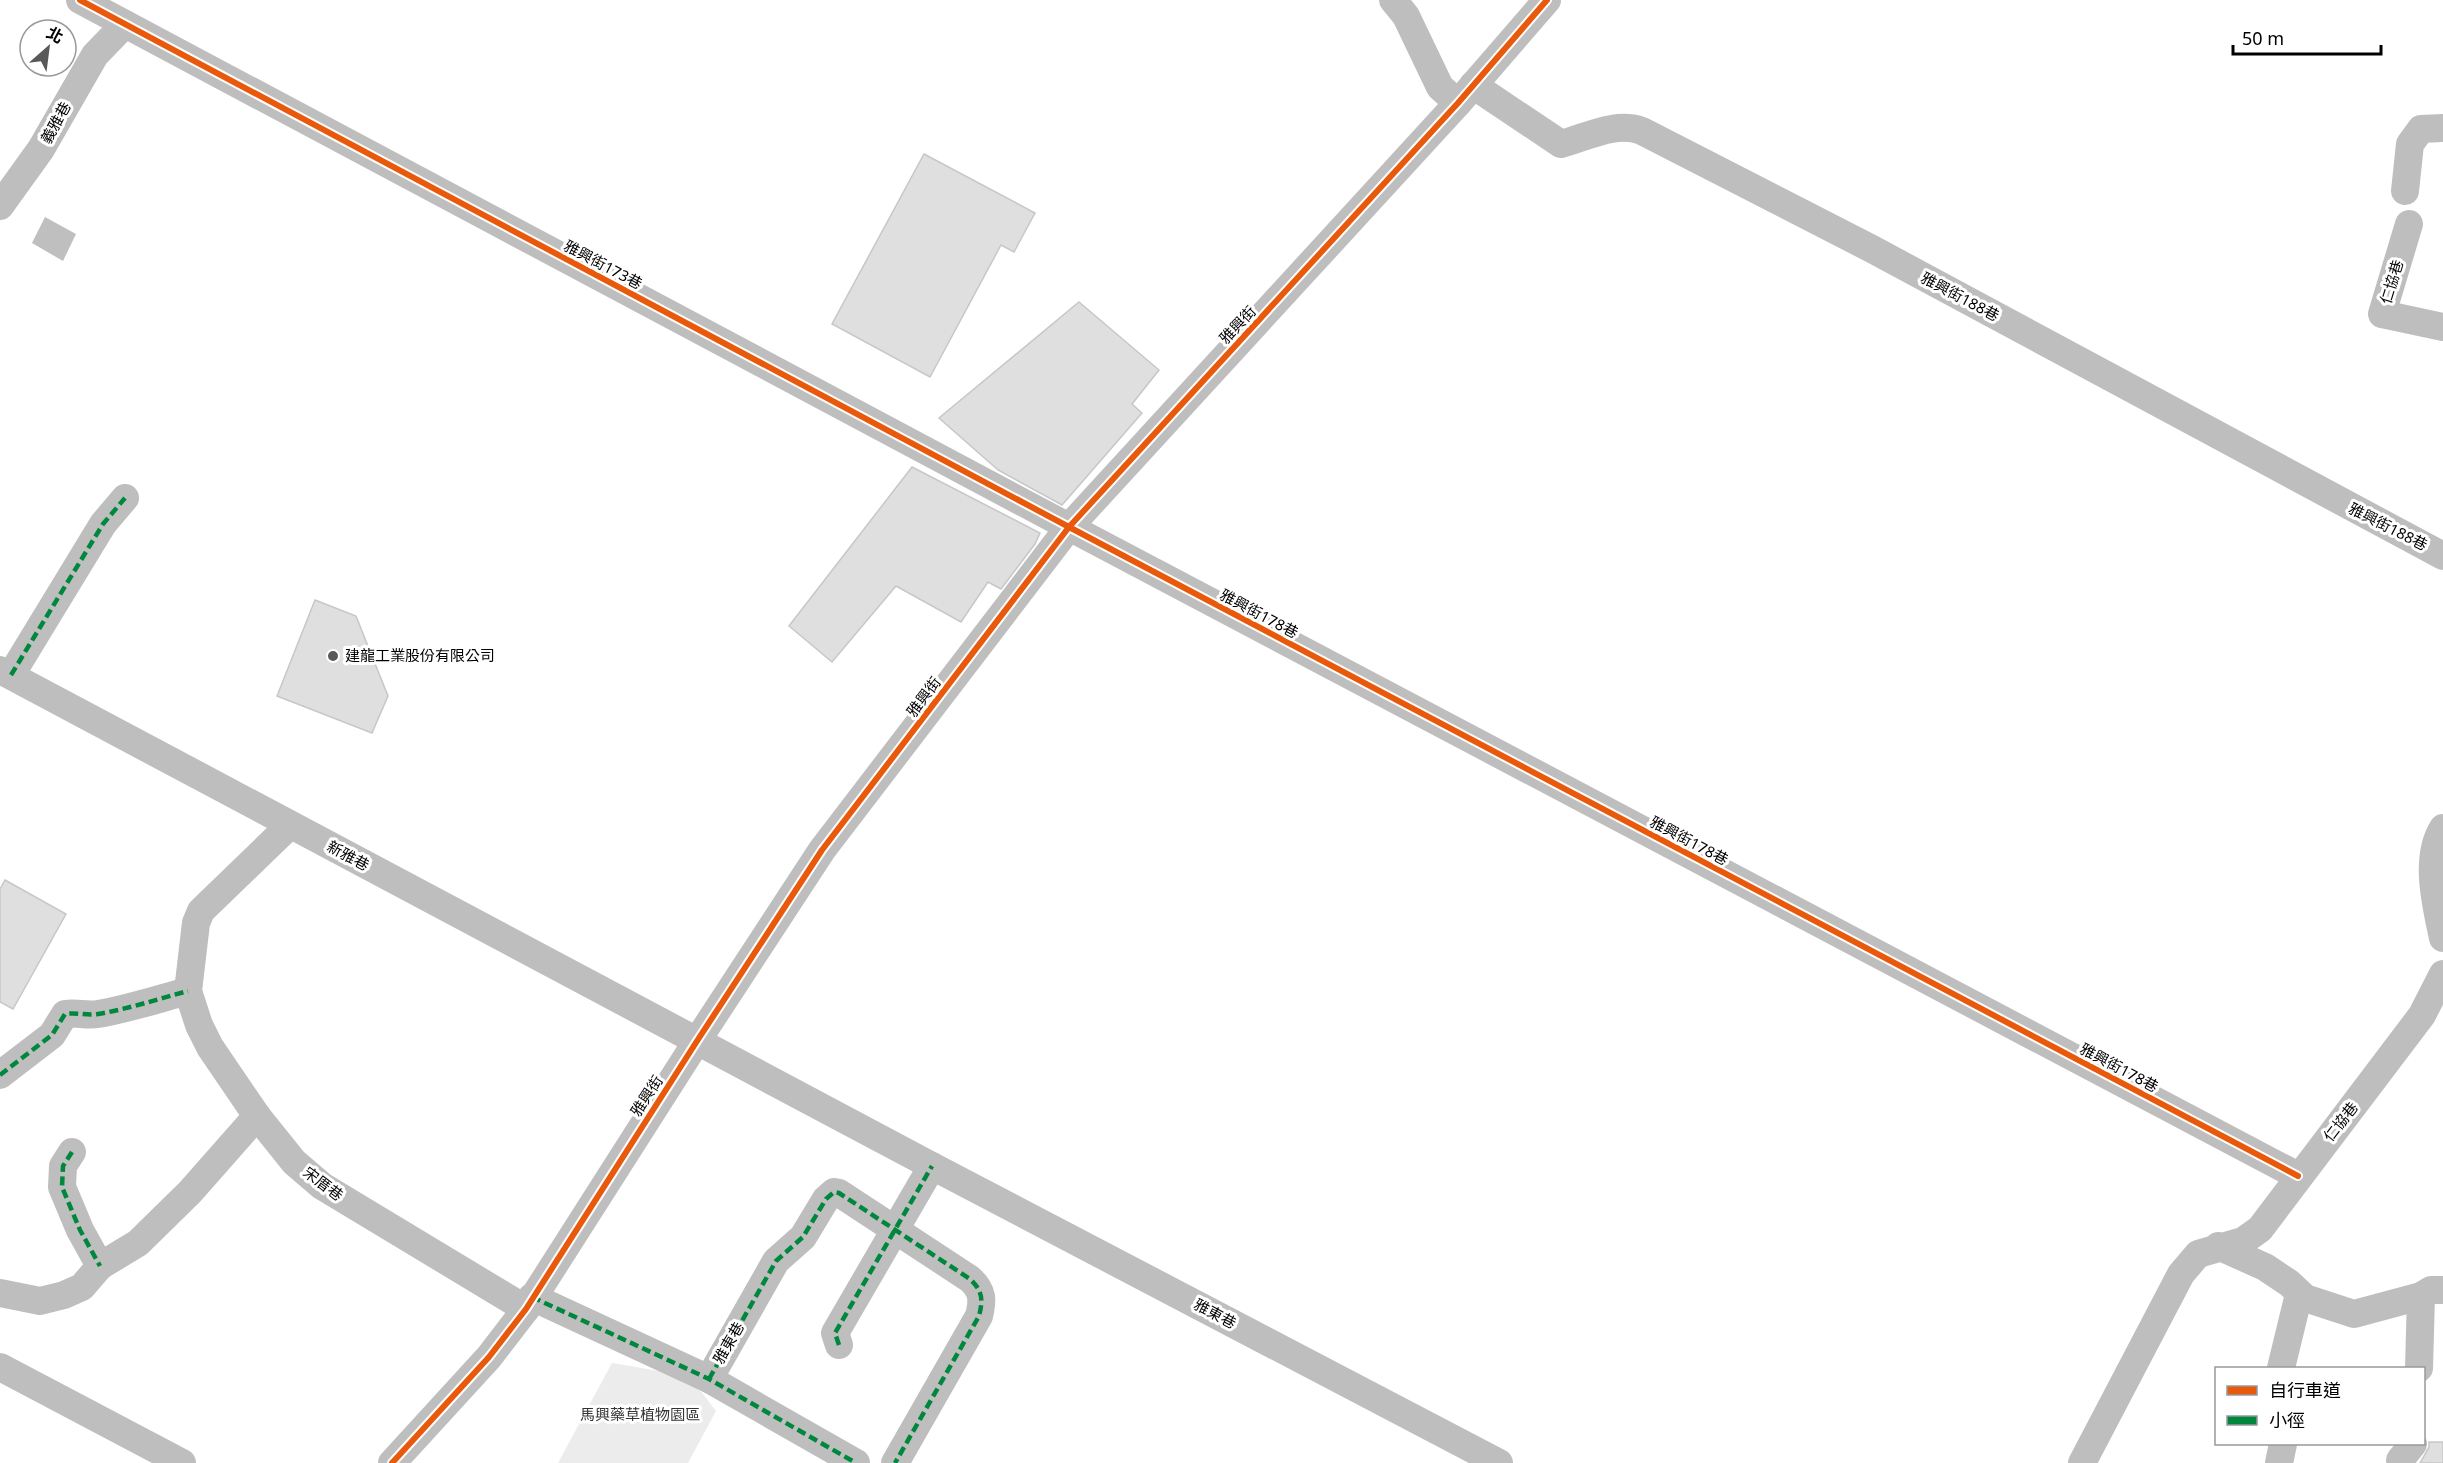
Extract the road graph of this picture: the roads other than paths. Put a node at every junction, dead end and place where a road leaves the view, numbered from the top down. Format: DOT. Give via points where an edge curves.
graph roads {
  1 [pos="80,0"];
  2 [pos="1393,0"];
  3 [pos="1547,0"];
  4 [pos="125,24"];
  5 [pos="1465,94"];
  6 [pos="2443,128"];
  7 [pos="2405,191"];
  8 [pos="0,206"];
  9 [pos="2409,224"];
  10 [pos="2443,327"];
  11 [pos="125,498"];
  12 [pos="1069,527"];
  13 [pos="2443,556"];
  14 [pos="5,672"];
  15 [pos="290,825"];
  16 [pos="2443,828"];
  17 [pos="2443,938"];
  18 [pos="2443,974"];
  19 [pos="188,991"];
  20 [pos="697,1041"];
  21 [pos="0,1075"];
  22 [pos="257,1116"];
  23 [pos="72,1152"];
  24 [pos="932,1166"];
  25 [pos="2298,1176"];
  26 [pos="894,1229"];
  27 [pos="2218,1246"];
  28 [pos="100,1266"];
  29 [pos="0,1293"];
  30 [pos="2432,1293"];
  31 [pos="2299,1294"];
  32 [pos="529,1304"];
  33 [pos="839,1346"];
  34 [pos="2281,1367"];
  35 [pos="2420,1367"];
  36 [pos="0,1368"];
  37 [pos="709,1379"];
  38 [pos="2283,1445"];
  39 [pos="2089,1461"];
  40 [pos="182,1463"];
  41 [pos="392,1463"];
  42 [pos="856,1463"];
  43 [pos="895,1463"];
  44 [pos="1499,1463"];
  45 [pos="2280,1463"];
  1 -- 4 [label="street"];
  2 -- 5 [label="street" via="1406,16 1440,87"];
  3 -- 5 [label="street, 雅興街"];
  4 -- 8 [label="street, 義雅巷" via="94,56 41,149"];
  4 -- 12 [label="street, 雅興街173巷"];
  5 -- 12 [label="street, 雅興街"];
  5 -- 13 [label="street, 雅興街188巷" via="1561,144 1613,128 1631,126 1642,131 1872,249"];
  6 -- 7 [label="street" via="2421,129 2410,144"];
  9 -- 10 [label="street, 仁協巷" via="2382,314"];
  11 -- 14 [label="street" via="103,524"];
  12 -- 20 [label="street, 雅興街" via="822,850"];
  12 -- 25 [label="street, 雅興街178巷"];
  14 -- 15 [label="street, 新雅巷"];
  15 -- 19 [label="street, 宋厝巷" via="201,911 196,923"];
  15 -- 20 [label="street, 新雅巷"];
  16 -- 17 [label="street" via="2436,838 2433,870"];
  18 -- 25 [label="street, 仁協巷" via="2422,1015"];
  19 -- 21 [label="street" via="111,1012 65,1014 52,1035"];
  19 -- 22 [label="street, 宋厝巷" via="210,1047"];
  20 -- 24 [label="street, 雅東巷"];
  20 -- 32 [label="street, 雅興街"];
  22 -- 28 [label="street" via="190,1192 138,1243"];
  22 -- 32 [label="street, 宋厝巷" via="294,1162 322,1186"];
  23 -- 28 [label="street" via="63,1166 62,1187"];
  24 -- 26 [label="street"];
  24 -- 44 [label="street, 雅東巷"];
  25 -- 27 [label="street, 仁協巷" via="2260,1228 2243,1241"];
  26 -- 33 [label="street" via="835,1333"];
  26 -- 37 [label="street, 雅東巷" via="834,1192 803,1237 776,1261"];
  26 -- 43 [label="street, 雅東巷" via="979,1287 982,1305"];
  27 -- 31 [label="street" via="2265,1267"];
  27 -- 39 [label="street, 仁協巷" via="2198,1254 2181,1274"];
  28 -- 29 [label="street" via="82,1287 64,1295 40,1301"];
  30 -- 31 [label="street" via="2354,1314"];
  30 -- 35 [label="street"];
  31 -- 34 [label="street"];
  32 -- 37 [label="street, 雅東巷"];
  32 -- 41 [label="street, 雅興街" via="489,1357"];
  36 -- 40 [label="street"];
  37 -- 42 [label="street, 雅東巷"];
  38 -- 45 [label="street"];
}
